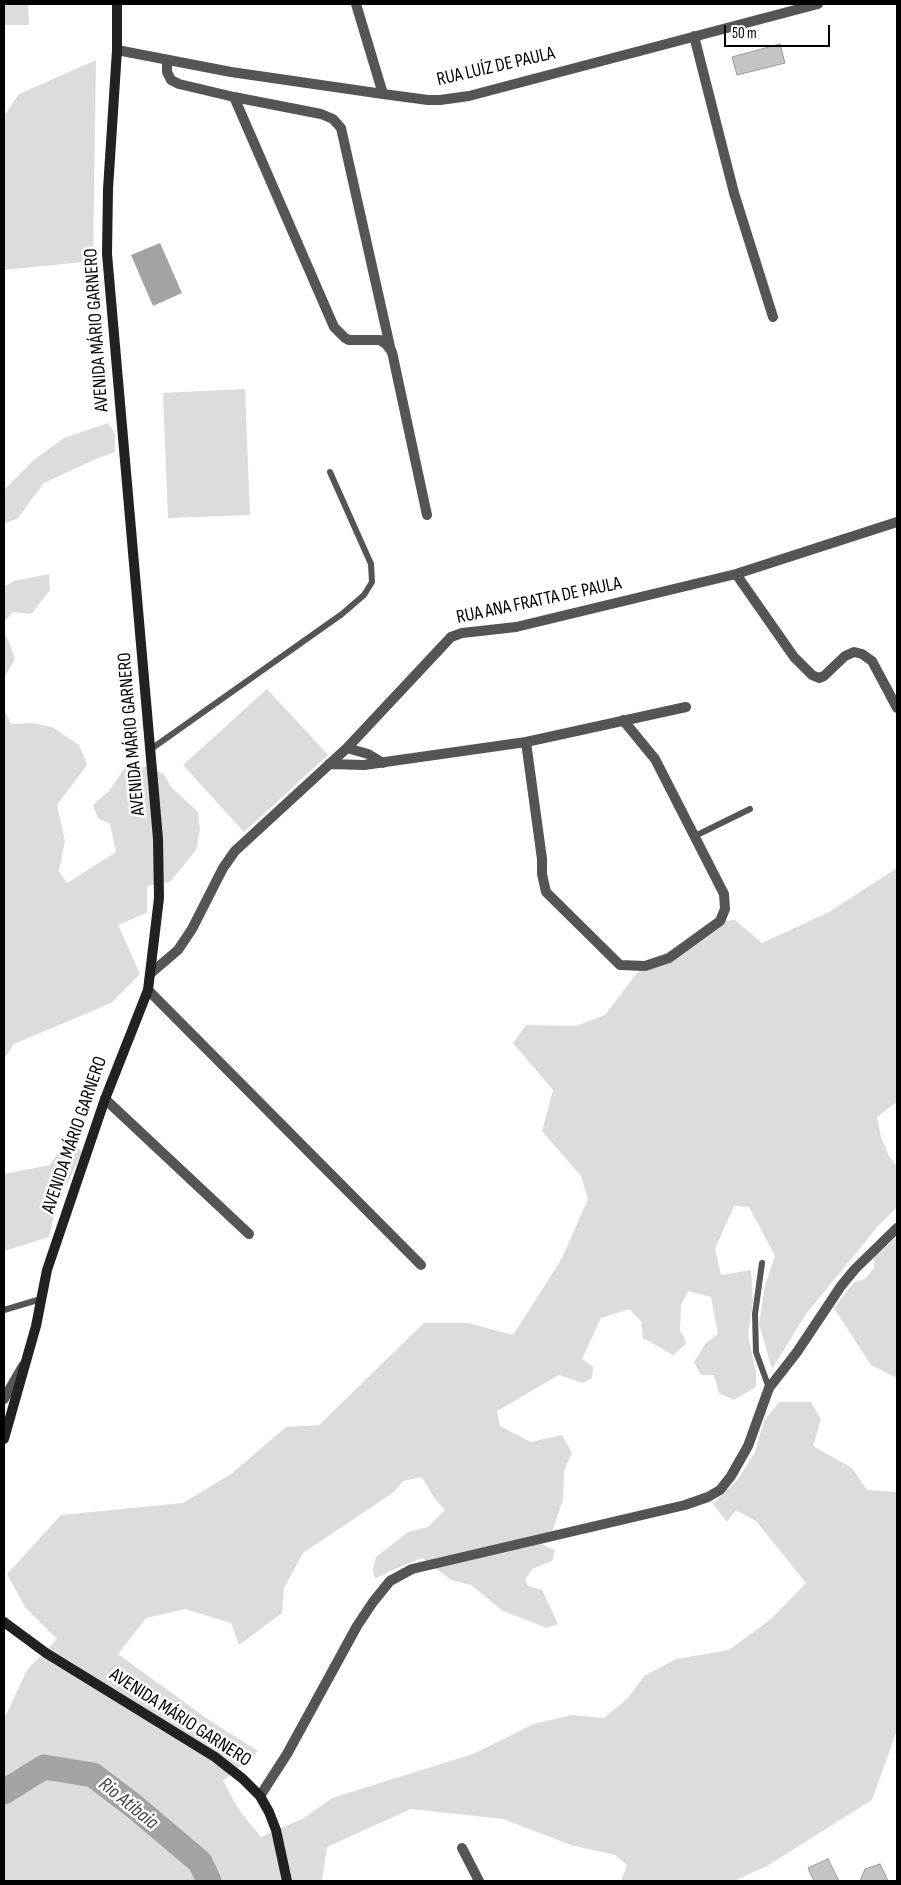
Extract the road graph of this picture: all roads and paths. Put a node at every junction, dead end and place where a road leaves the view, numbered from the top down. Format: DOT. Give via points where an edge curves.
graph roads {
  1 [pos="117,4"];
  2 [pos="356,4"];
  3 [pos="818,4"];
  4 [pos="694,36"];
  5 [pos="117,50"];
  6 [pos="166,60"];
  7 [pos="383,94"];
  8 [pos="234,97"];
  9 [pos="773,317"];
  10 [pos="392,352"];
  11 [pos="330,472"];
  12 [pos="427,515"];
  13 [pos="897,522"];
  14 [pos="736,574"];
  15 [pos="686,707"];
  16 [pos="897,708"];
  17 [pos="623,720"];
  18 [pos="526,742"];
  19 [pos="347,748"];
  20 [pos="151,749"];
  21 [pos="382,763"];
  22 [pos="329,764"];
  23 [pos="750,809"];
  24 [pos="695,836"];
  25 [pos="151,973"];
  26 [pos="148,990"];
  27 [pos="105,1098"];
  28 [pos="897,1228"];
  29 [pos="249,1234"];
  30 [pos="762,1263"];
  31 [pos="421,1265"];
  32 [pos="41,1299"];
  33 [pos="4,1310"];
  34 [pos="26,1361"];
  35 [pos="769,1388"];
  36 [pos="4,1399"];
  37 [pos="4,1439"];
  38 [pos="4,1622"];
  39 [pos="260,1796"];
  40 [pos="462,1848"];
  41 [pos="287,1881"];
  42 [pos="479,1881"];
  1 -- 5 [label="main road, AVENIDA MÁRIO GARNERO"];
  2 -- 7 [label="street"];
  3 -- 4 [label="street, RUA LUÍZ DE PAULA"];
  4 -- 7 [label="street, RUA LUÍZ DE PAULA" via="469,96 428,100"];
  4 -- 9 [label="street" via="734,193"];
  5 -- 6 [label="street, RUA LUÍZ DE PAULA"];
  5 -- 20 [label="main road, AVENIDA MÁRIO GARNERO" via="107,254"];
  6 -- 7 [label="street, RUA LUÍZ DE PAULA"];
  6 -- 8 [label="street" via="167,72 178,84"];
  8 -- 10 [label="street" via="334,326 349,340 380,340"];
  8 -- 10 [label="street" via="321,114 333,118 342,128"];
  10 -- 12 [label="street"];
  11 -- 20 [label="lane" via="371,564 372,582 364,595 342,614"];
  13 -- 14 [label="street, RUA ANA FRATTA DE PAULA"];
  14 -- 16 [label="street" via="794,657 812,675 824,676 845,656 854,652 862,654 872,661"];
  14 -- 19 [label="street, RUA ANA FRATTA DE PAULA" via="516,626 451,637"];
  15 -- 17 [label="street"];
  17 -- 18 [label="street"];
  17 -- 24 [label="street" via="655,759"];
  18 -- 21 [label="street"];
  18 -- 24 [label="street" via="546,892 620,965 645,966 669,958 720,921 725,909 724,894"];
  19 -- 21 [label="street" via="368,754"];
  19 -- 22 [label="street, RUA ANA FRATTA DE PAULA"];
  20 -- 25 [label="main road, AVENIDA MÁRIO GARNERO" via="159,898"];
  21 -- 22 [label="street" via="357,766"];
  22 -- 25 [label="street, RUA ANA FRATTA DE PAULA" via="236,850 178,950"];
  23 -- 24 [label="lane"];
  25 -- 26 [label="main road, AVENIDA MÁRIO GARNERO"];
  26 -- 27 [label="main road, AVENIDA MÁRIO GARNERO"];
  26 -- 31 [label="street"];
  27 -- 29 [label="street"];
  27 -- 32 [label="main road, AVENIDA MÁRIO GARNERO"];
  28 -- 35 [label="street" via="841,1286"];
  30 -- 35 [label="lane" via="755,1314 756,1352"];
  32 -- 33 [label="lane"];
  32 -- 34 [label="main road, AVENIDA MÁRIO GARNERO"];
  34 -- 36 [label="street"];
  34 -- 37 [label="main road, AVENIDA MÁRIO GARNERO"];
  35 -- 39 [label="street" via="748,1446 731,1476 720,1490 708,1497 685,1506 412,1569 390,1581 357,1626 287,1754"];
  38 -- 39 [label="main road, AVENIDA MÁRIO GARNERO" via="46,1653 215,1757"];
  39 -- 41 [label="main road, AVENIDA MÁRIO GARNERO" via="276,1830"];
  40 -- 42 [label="street"];
}
